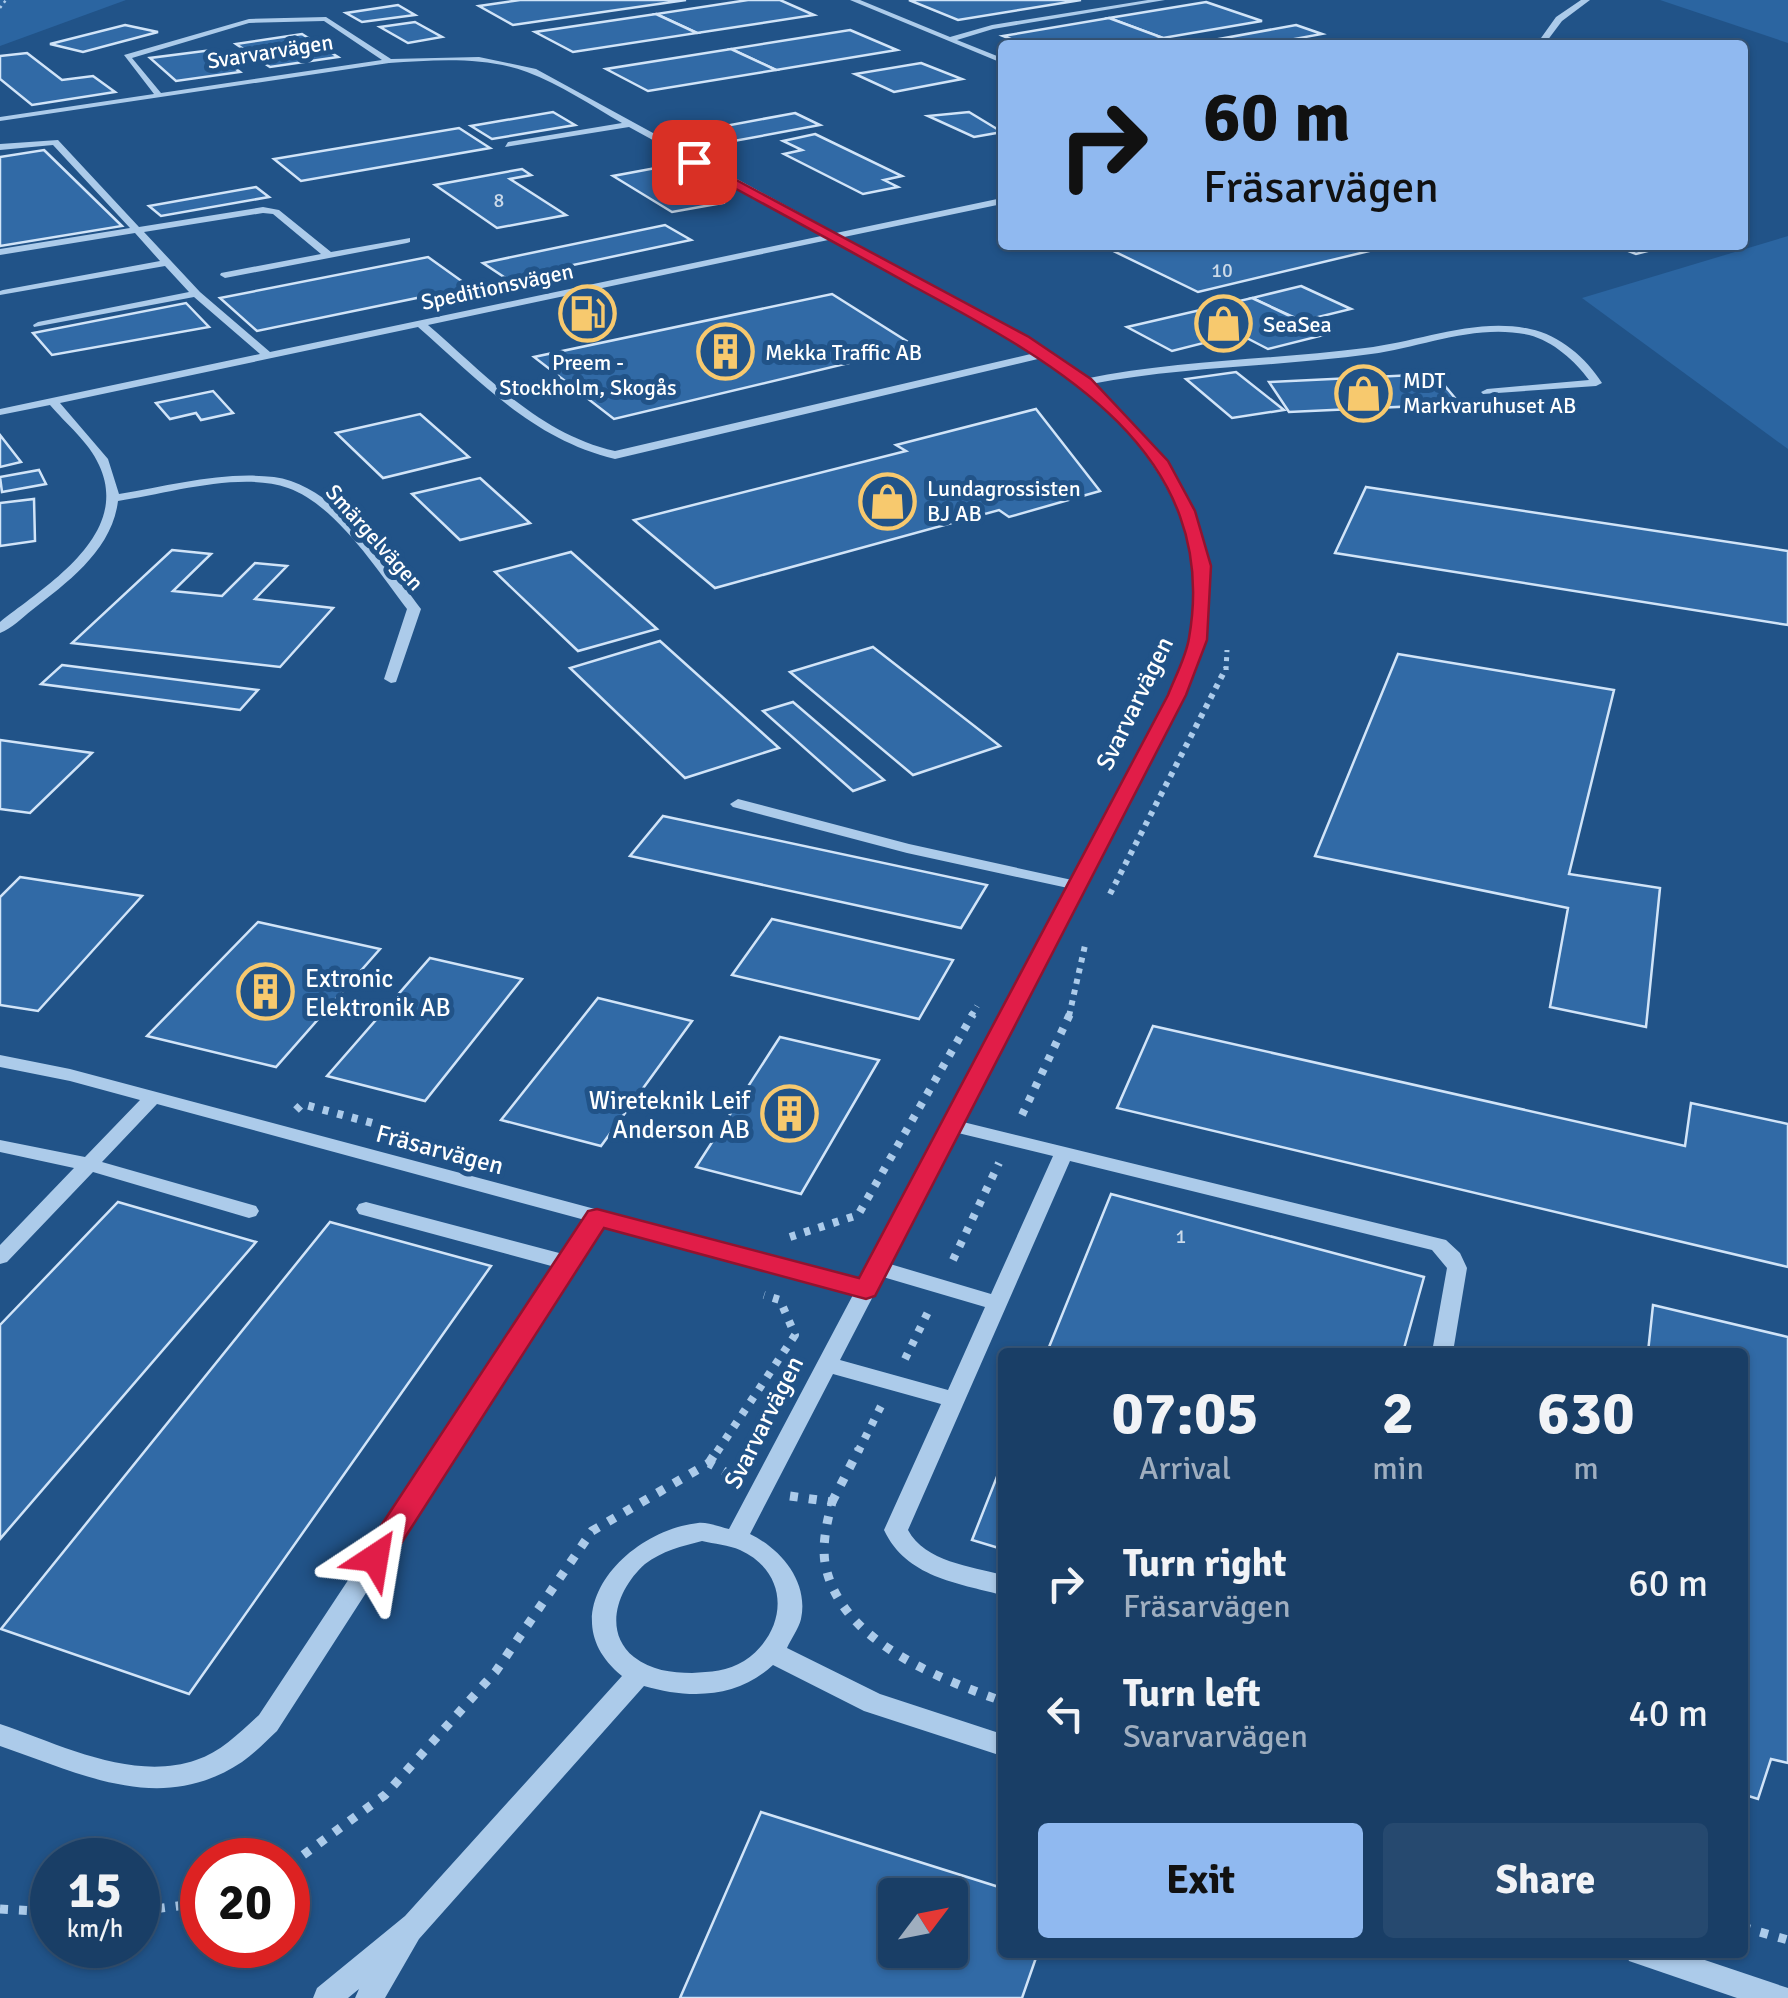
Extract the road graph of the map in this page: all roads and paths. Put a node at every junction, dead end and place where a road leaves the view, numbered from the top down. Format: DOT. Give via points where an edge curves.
graph roads {
  1 [pos="6,0"];
  2 [pos="854,0"];
  3 [pos="1161,0"];
  4 [pos="1586,0"];
  5 [pos="0,8"];
  6 [pos="951,40"];
  7 [pos="1544,40"];
  8 [pos="998,59"];
  9 [pos="388,61"];
  10 [pos="160,96"];
  11 [pos="0,121"];
  12 [pos="627,125"];
  13 [pos="20,143"];
  14 [pos="508,145"];
  15 [pos="0,147"];
  16 [pos="998,201"];
  17 [pos="139,233"];
  18 [pos="829,237"];
  19 [pos="408,240"];
  20 [pos="0,252"];
  21 [pos="329,255"];
  22 [pos="167,263"];
  23 [pos="225,275"];
  24 [pos="3,292"];
  25 [pos="196,294"];
  26 [pos="419,322"];
  27 [pos="38,325"];
  28 [pos="1044,354"];
  29 [pos="266,355"];
  30 [pos="1086,382"];
  31 [pos="1487,392"];
  32 [pos="54,401"];
  33 [pos="0,412"];
  34 [pos="116,498"];
  35 [pos="0,629"];
  36 [pos="1228,636"];
  37 [pos="391,679"];
  38 [pos="738,804"];
  39 [pos="1075,885"];
  40 [pos="1102,910"];
  41 [pos="1093,927"];
  42 [pos="0,1060"];
  43 [pos="152,1098"];
  44 [pos="951,1125"];
  45 [pos="1010,1140"];
  46 [pos="0,1146"];
  47 [pos="1064,1153"];
  48 [pos="88,1164"];
  49 [pos="366,1209"];
  50 [pos="249,1212"];
  51 [pos="597,1218"];
  52 [pos="0,1257"];
  53 [pos="568,1263"];
  54 [pos="877,1268"];
  55 [pos="940,1286"];
  56 [pos="866,1289"];
  57 [pos="998,1303"];
  58 [pos="1444,1348"];
  59 [pos="826,1364"];
  60 [pos="893,1382"];
  61 [pos="954,1400"];
  62 [pos="760,1491"];
  63 [pos="832,1502"];
  64 [pos="738,1535"];
  65 [pos="998,1584"];
  66 [pos="773,1653"];
  67 [pos="639,1674"];
  68 [pos="998,1700"];
  69 [pos="0,1735"];
  70 [pos="998,1745"];
  71 [pos="310,1850"];
  72 [pos="0,1909"];
  73 [pos="30,1911"];
  74 [pos="414,1925"];
  75 [pos="1748,1929"];
  76 [pos="1788,1940"];
  77 [pos="1657,1958"];
  78 [pos="326,1998"];
  79 [pos="370,1998"];
  80 [pos="1778,1998"];
  1 -- 5 [label="path"];
  2 -- 6 [label="street"];
  3 -- 6 [label="street" via="992,27"];
  4 -- 7 [label="street"];
  6 -- 8 [label="street"];
  9 -- 10 [label="street, Svarvarvägen"];
  9 -- 10 [label="street, Svarvarvägen" via="326,19 249,21 128,57"];
  9 -- 12 [label="street, Svarvarvägen" via="503,61"];
  10 -- 11 [label="street, Svarvarvägen"];
  11 -- 13 [label="street"];
  12 -- 14 [label="street"];
  12 -- 18 [label="street, Svarvarvägen"];
  13 -- 15 [label="street"];
  13 -- 17 [label="street" via="55,142"];
  16 -- 18 [label="street, Speditionsvägen"];
  17 -- 20 [label="street"];
  17 -- 21 [label="street" via="270,210"];
  17 -- 22 [label="street"];
  18 -- 26 [label="street, Speditionsvägen"];
  18 -- 28 [label="street, Svarvarvägen"];
  19 -- 21 [label="street"];
  21 -- 23 [label="street"];
  22 -- 24 [label="street"];
  22 -- 25 [label="street"];
  25 -- 27 [label="street"];
  25 -- 29 [label="street"];
  26 -- 28 [label="street" via="552,433 615,455"];
  26 -- 29 [label="street, Speditionsvägen"];
  28 -- 30 [label="street, Svarvarvägen"];
  29 -- 32 [label="street, Speditionsvägen"];
  30 -- 31 [label="street" via="1511,330 1556,344 1596,383"];
  30 -- 39 [label="street, Svarvarvägen" via="1162,465 1187,511 1203,566 1198,640 1177,695"];
  32 -- 33 [label="street, Speditionsvägen"];
  32 -- 34 [label="street" via="106,465"];
  34 -- 35 [label="street" via="102,540"];
  34 -- 37 [label="street, Smärgelvägen" via="276,480 310,494 414,610"];
  36 -- 40 [label="path" via="1226,673"];
  38 -- 39 [label="street"];
  39 -- 44 [label="street, Svarvarvägen"];
  41 -- 45 [label="path" via="1070,1017"];
  42 -- 43 [label="street, Fräsarvägen"];
  43 -- 48 [label="street"];
  43 -- 51 [label="street, Fräsarvägen"];
  44 -- 45 [label="street"];
  44 -- 54 [label="street, Svarvarvägen"];
  45 -- 47 [label="street"];
  45 -- 55 [label="path"];
  46 -- 48 [label="street"];
  47 -- 57 [label="street"];
  47 -- 58 [label="street" via="1438,1245 1457,1268"];
  48 -- 50 [label="street"];
  48 -- 52 [label="street"];
  49 -- 53 [label="street"];
  51 -- 53 [label="street"];
  51 -- 56 [label="street, Fräsarvägen"];
  53 -- 69 [label="street" via="268,1722 242,1750 176,1780 143,1780"];
  54 -- 55 [label="street"];
  54 -- 56 [label="street, Svarvarvägen"];
  55 -- 57 [label="street"];
  55 -- 60 [label="path"];
  56 -- 59 [label="street, Svarvarvägen"];
  57 -- 61 [label="street"];
  59 -- 60 [label="street"];
  59 -- 62 [label="street, Svarvarvägen"];
  60 -- 61 [label="street"];
  60 -- 63 [label="path"];
  61 -- 65 [label="street" via="896,1530 899,1541 923,1559"];
  62 -- 63 [label="path"];
  62 -- 64 [label="street, Svarvarvägen"];
  62 -- 71 [label="path" via="709,1462 592,1531 496,1672 384,1794"];
  63 -- 68 [label="path" via="826,1570 866,1631 954,1684"];
  64 -- 66 [label="street" via="767,1552 790,1594 789,1623"];
  64 -- 67 [label="street" via="676,1534 648,1546 613,1581 605,1599 606,1639"];
  66 -- 67 [label="street" via="717,1684 673,1684"];
  66 -- 70 [label="street" via="873,1704"];
  67 -- 74 [label="street"];
  72 -- 73 [label="path"];
  74 -- 78 [label="street"];
  74 -- 79 [label="street"];
  75 -- 76 [label="path"];
  77 -- 80 [label="street"];
}
